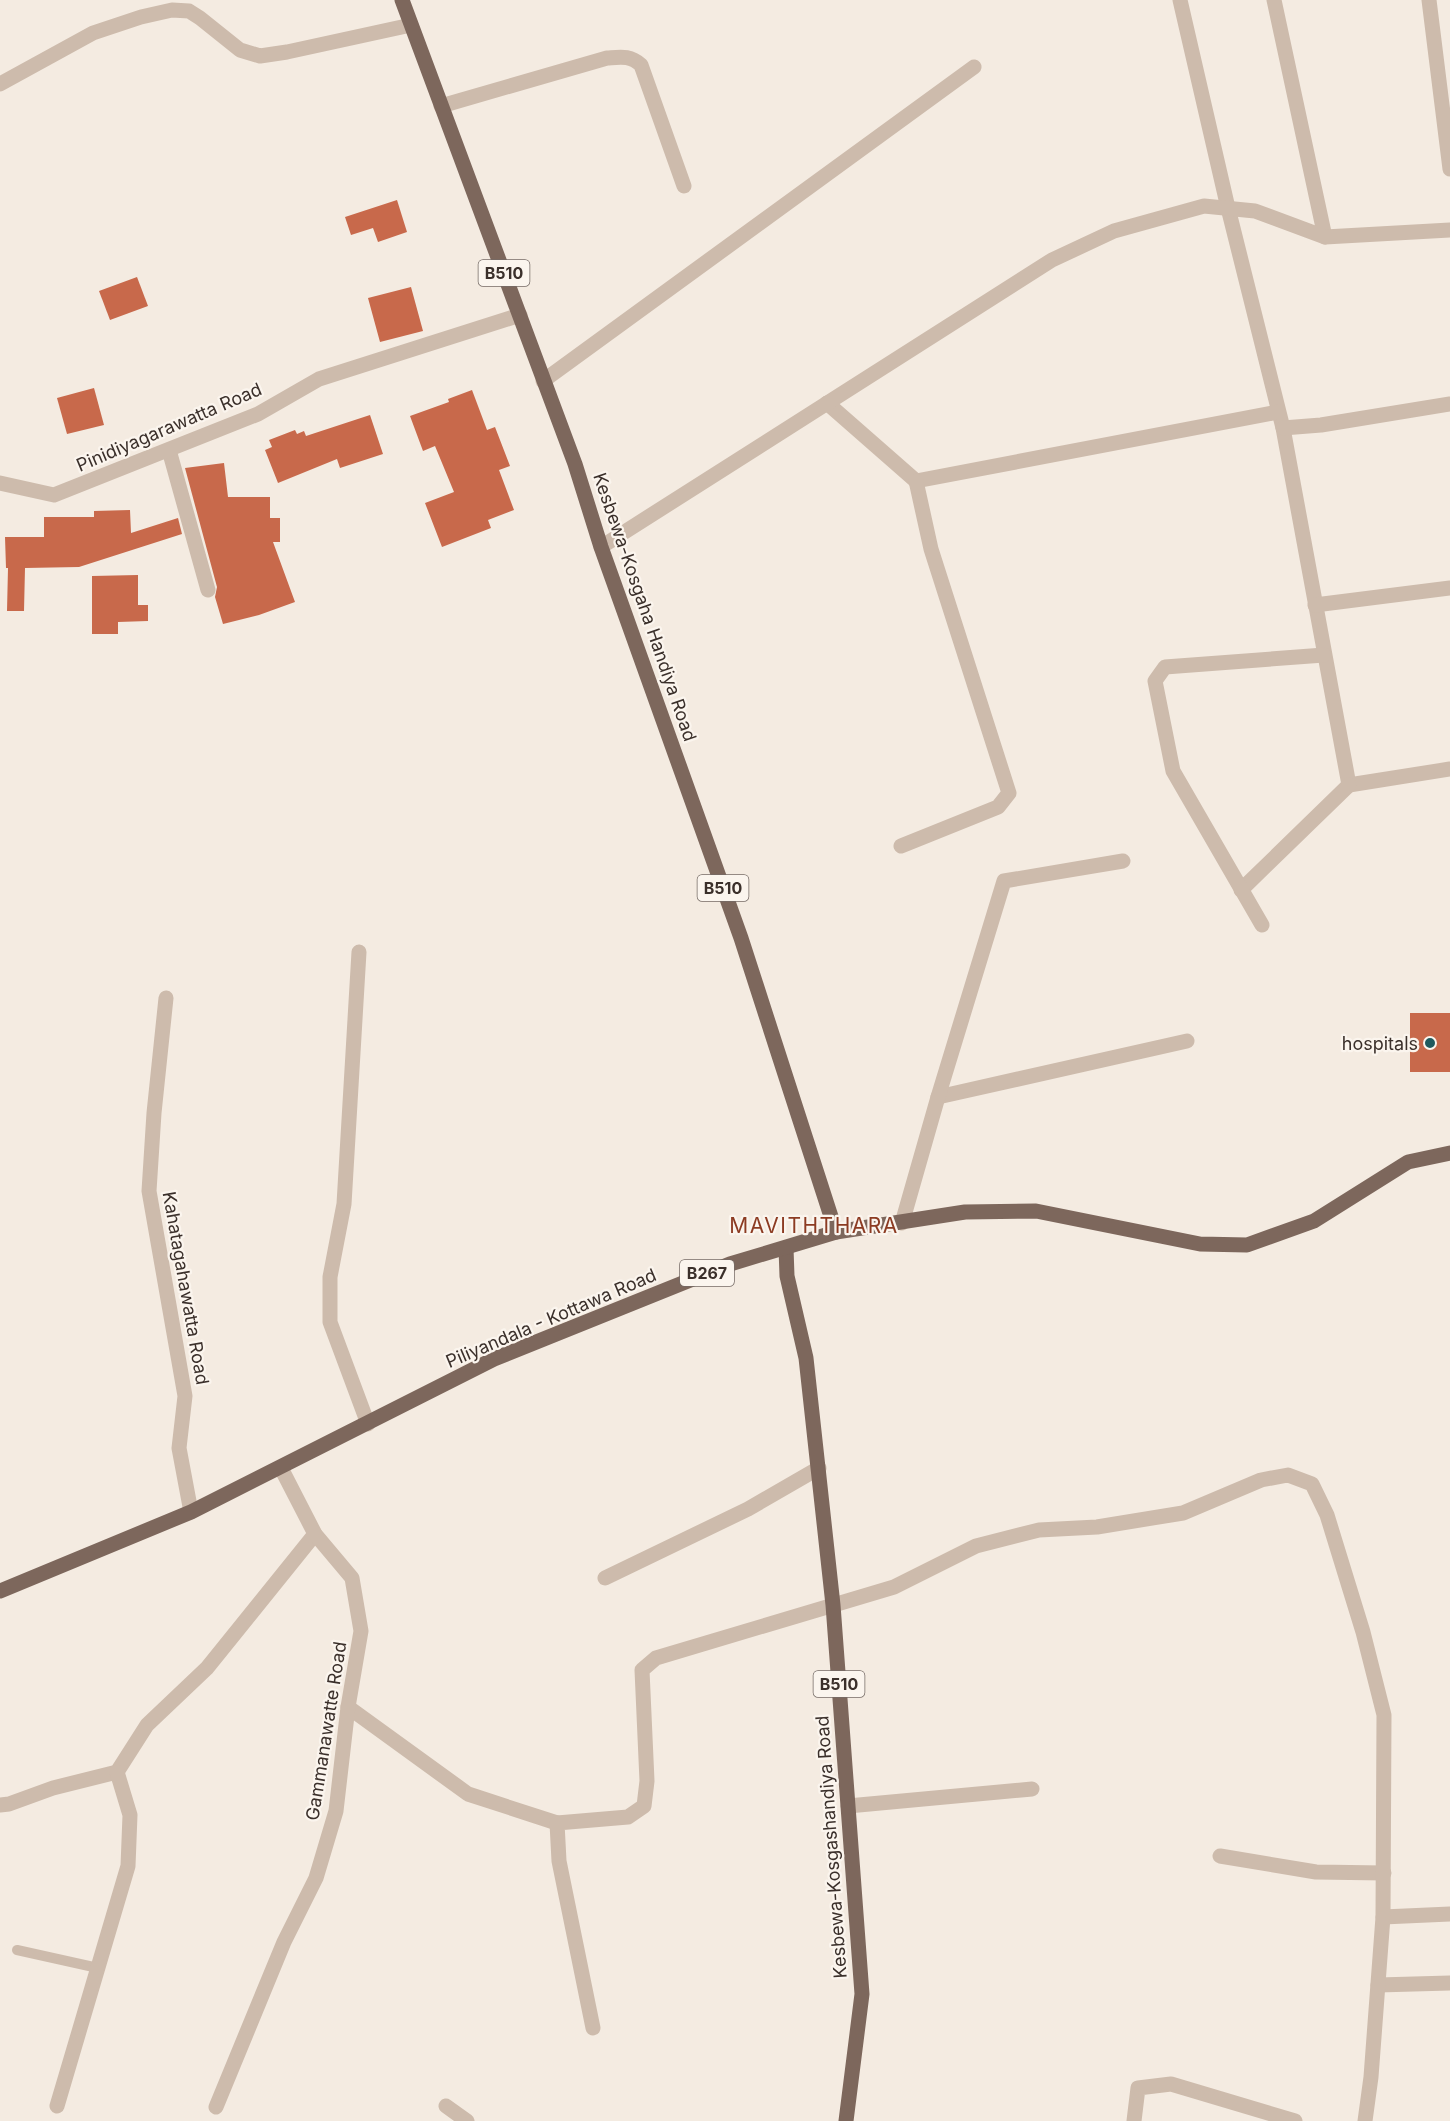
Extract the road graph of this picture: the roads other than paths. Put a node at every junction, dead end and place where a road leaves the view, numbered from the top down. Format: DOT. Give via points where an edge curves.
graph roads {
  1 [pos="402,0"];
  2 [pos="1180,0"];
  3 [pos="1274,0"];
  4 [pos="1429,0"];
  5 [pos="411,25"];
  6 [pos="974,67"];
  7 [pos="0,84"];
  8 [pos="441,106"];
  9 [pos="1450,169"];
  10 [pos="684,186"];
  11 [pos="1228,208"];
  12 [pos="1450,230"];
  13 [pos="1325,237"];
  14 [pos="520,315"];
  15 [pos="543,381"];
  16 [pos="827,403"];
  17 [pos="1450,404"];
  18 [pos="1278,412"];
  19 [pos="1283,428"];
  20 [pos="169,450"];
  21 [pos="916,481"];
  22 [pos="0,483"];
  23 [pos="601,547"];
  24 [pos="1450,588"];
  25 [pos="208,590"];
  26 [pos="1315,605"];
  27 [pos="1324,655"];
  28 [pos="1450,769"];
  29 [pos="1349,785"];
  30 [pos="902,846"];
  31 [pos="1123,861"];
  32 [pos="1241,890"];
  33 [pos="1262,925"];
  34 [pos="359,952"];
  35 [pos="166,998"];
  36 [pos="1187,1041"];
  37 [pos="938,1097"];
  38 [pos="1450,1153"];
  39 [pos="902,1223"];
  40 [pos="836,1232"];
  41 [pos="786,1248"];
  42 [pos="368,1424"];
  43 [pos="281,1468"];
  44 [pos="819,1468"];
  45 [pos="190,1512"];
  46 [pos="315,1534"];
  47 [pos="605,1578"];
  48 [pos="0,1591"];
  49 [pos="833,1605"];
  50 [pos="348,1707"];
  51 [pos="117,1772"];
  52 [pos="1032,1789"];
  53 [pos="0,1805"];
  54 [pos="848,1806"];
  55 [pos="557,1823"];
  56 [pos="1220,1856"];
  57 [pos="1384,1873"];
  58 [pos="1450,1914"];
  59 [pos="1383,1917"];
  60 [pos="17,1950"];
  61 [pos="98,1968"];
  62 [pos="1450,1983"];
  63 [pos="1378,1986"];
  64 [pos="593,2028"];
  65 [pos="57,2106"];
  66 [pos="446,2106"];
  67 [pos="216,2107"];
  68 [pos="1277,2119"];
  69 [pos="466,2121"];
  70 [pos="846,2121"];
  71 [pos="1134,2121"];
  72 [pos="1295,2121"];
  73 [pos="1365,2121"];
  1 -- 5 [label="main road, Kesbewa-Kosgaha Handiya Road / B510"];
  2 -- 11 [label="street"];
  3 -- 13 [label="street"];
  4 -- 9 [label="street"];
  5 -- 7 [label="street" via="260,56 240,50 189,11 171,10 93,33"];
  5 -- 8 [label="main road, Kesbewa-Kosgaha Handiya Road / B510"];
  6 -- 15 [label="street"];
  8 -- 10 [label="street" via="607,58 634,59 641,65"];
  8 -- 14 [label="main road, Kesbewa-Kosgaha Handiya Road / B510"];
  11 -- 13 [label="street" via="1255,211"];
  11 -- 16 [label="street" via="1204,206 1114,231 1052,260"];
  11 -- 18 [label="street"];
  12 -- 13 [label="street"];
  14 -- 15 [label="main road, Kesbewa-Kosgaha Handiya Road / B510"];
  14 -- 20 [label="street, Pinidiyagarawatta Road" via="319,379 258,414"];
  15 -- 23 [label="main road, Kesbewa-Kosgaha Handiya Road / B510"];
  16 -- 21 [label="street"];
  16 -- 23 [label="street"];
  17 -- 19 [label="street"];
  18 -- 19 [label="street"];
  18 -- 21 [label="street"];
  19 -- 26 [label="street"];
  20 -- 22 [label="street, Pinidiyagarawatta Road" via="54,495"];
  20 -- 25 [label="street"];
  21 -- 30 [label="street" via="931,549 1009,793 998,807"];
  23 -- 40 [label="main road, Kesbewa-Kosgaha Handiya Road / B510" via="741,938"];
  24 -- 26 [label="street"];
  26 -- 27 [label="street"];
  27 -- 29 [label="street"];
  27 -- 32 [label="street" via="1165,667 1155,681 1173,771"];
  28 -- 29 [label="street"];
  29 -- 32 [label="street"];
  31 -- 37 [label="street" via="1005,881"];
  32 -- 33 [label="street"];
  34 -- 42 [label="street" via="344,1204 330,1277 330,1322"];
  35 -- 45 [label="street, Kahatagahawatta Road" via="149,1191 185,1396 179,1448"];
  36 -- 37 [label="street"];
  37 -- 39 [label="street"];
  38 -- 39 [label="main road, Piliyandala - Kottawa Road / B267" via="1408,1162 1314,1221 1246,1245 1200,1244 1036,1211 965,1212"];
  39 -- 40 [label="main road, Piliyandala - Kottawa Road / B267"];
  40 -- 41 [label="main road, Piliyandala - Kottawa Road / B267"];
  41 -- 42 [label="main road, Piliyandala - Kottawa Road / B267" via="730,1264 494,1359"];
  41 -- 44 [label="main road, Kesbewa-Kosgashandiya Road / B510" via="787,1276 806,1358"];
  42 -- 43 [label="main road, Piliyandala - Kottawa Road / B267"];
  43 -- 45 [label="main road, Piliyandala - Kottawa Road / B267"];
  43 -- 46 [label="street, Gammanawatte Road"];
  44 -- 47 [label="street" via="748,1509"];
  44 -- 49 [label="main road, Kesbewa-Kosgashandiya Road / B510"];
  45 -- 48 [label="main road, Piliyandala - Kottawa Road / B267"];
  46 -- 50 [label="street, Gammanawatte Road" via="352,1578 361,1631"];
  46 -- 51 [label="street" via="207,1668 147,1725"];
  49 -- 54 [label="main road, Kesbewa-Kosgashandiya Road / B510"];
  49 -- 55 [label="street" via="656,1658 642,1670 648,1781 644,1806 628,1817"];
  49 -- 57 [label="street" via="894,1587 976,1546 1039,1530 1097,1527 1183,1513 1261,1480 1288,1475 1312,1484 1328,1515 1384,1715"];
  50 -- 55 [label="street" via="468,1794"];
  50 -- 67 [label="street, Gammanawatte Road" via="336,1811 316,1878 284,1942"];
  51 -- 53 [label="street"];
  51 -- 61 [label="street" via="130,1815 128,1866"];
  52 -- 54 [label="street"];
  54 -- 70 [label="main road, Kesbewa-Kosgashandiya Road / B510" via="862,1994"];
  55 -- 64 [label="street" via="560,1861"];
  56 -- 57 [label="street" via="1316,1872"];
  57 -- 59 [label="street"];
  58 -- 59 [label="street"];
  59 -- 63 [label="street"];
  60 -- 61 [label="lane"];
  61 -- 65 [label="street"];
  62 -- 63 [label="street"];
  63 -- 73 [label="street"];
  66 -- 69 [label="street"];
  68 -- 71 [label="street" via="1171,2084 1138,2088"];
  68 -- 72 [label="street"];
}
